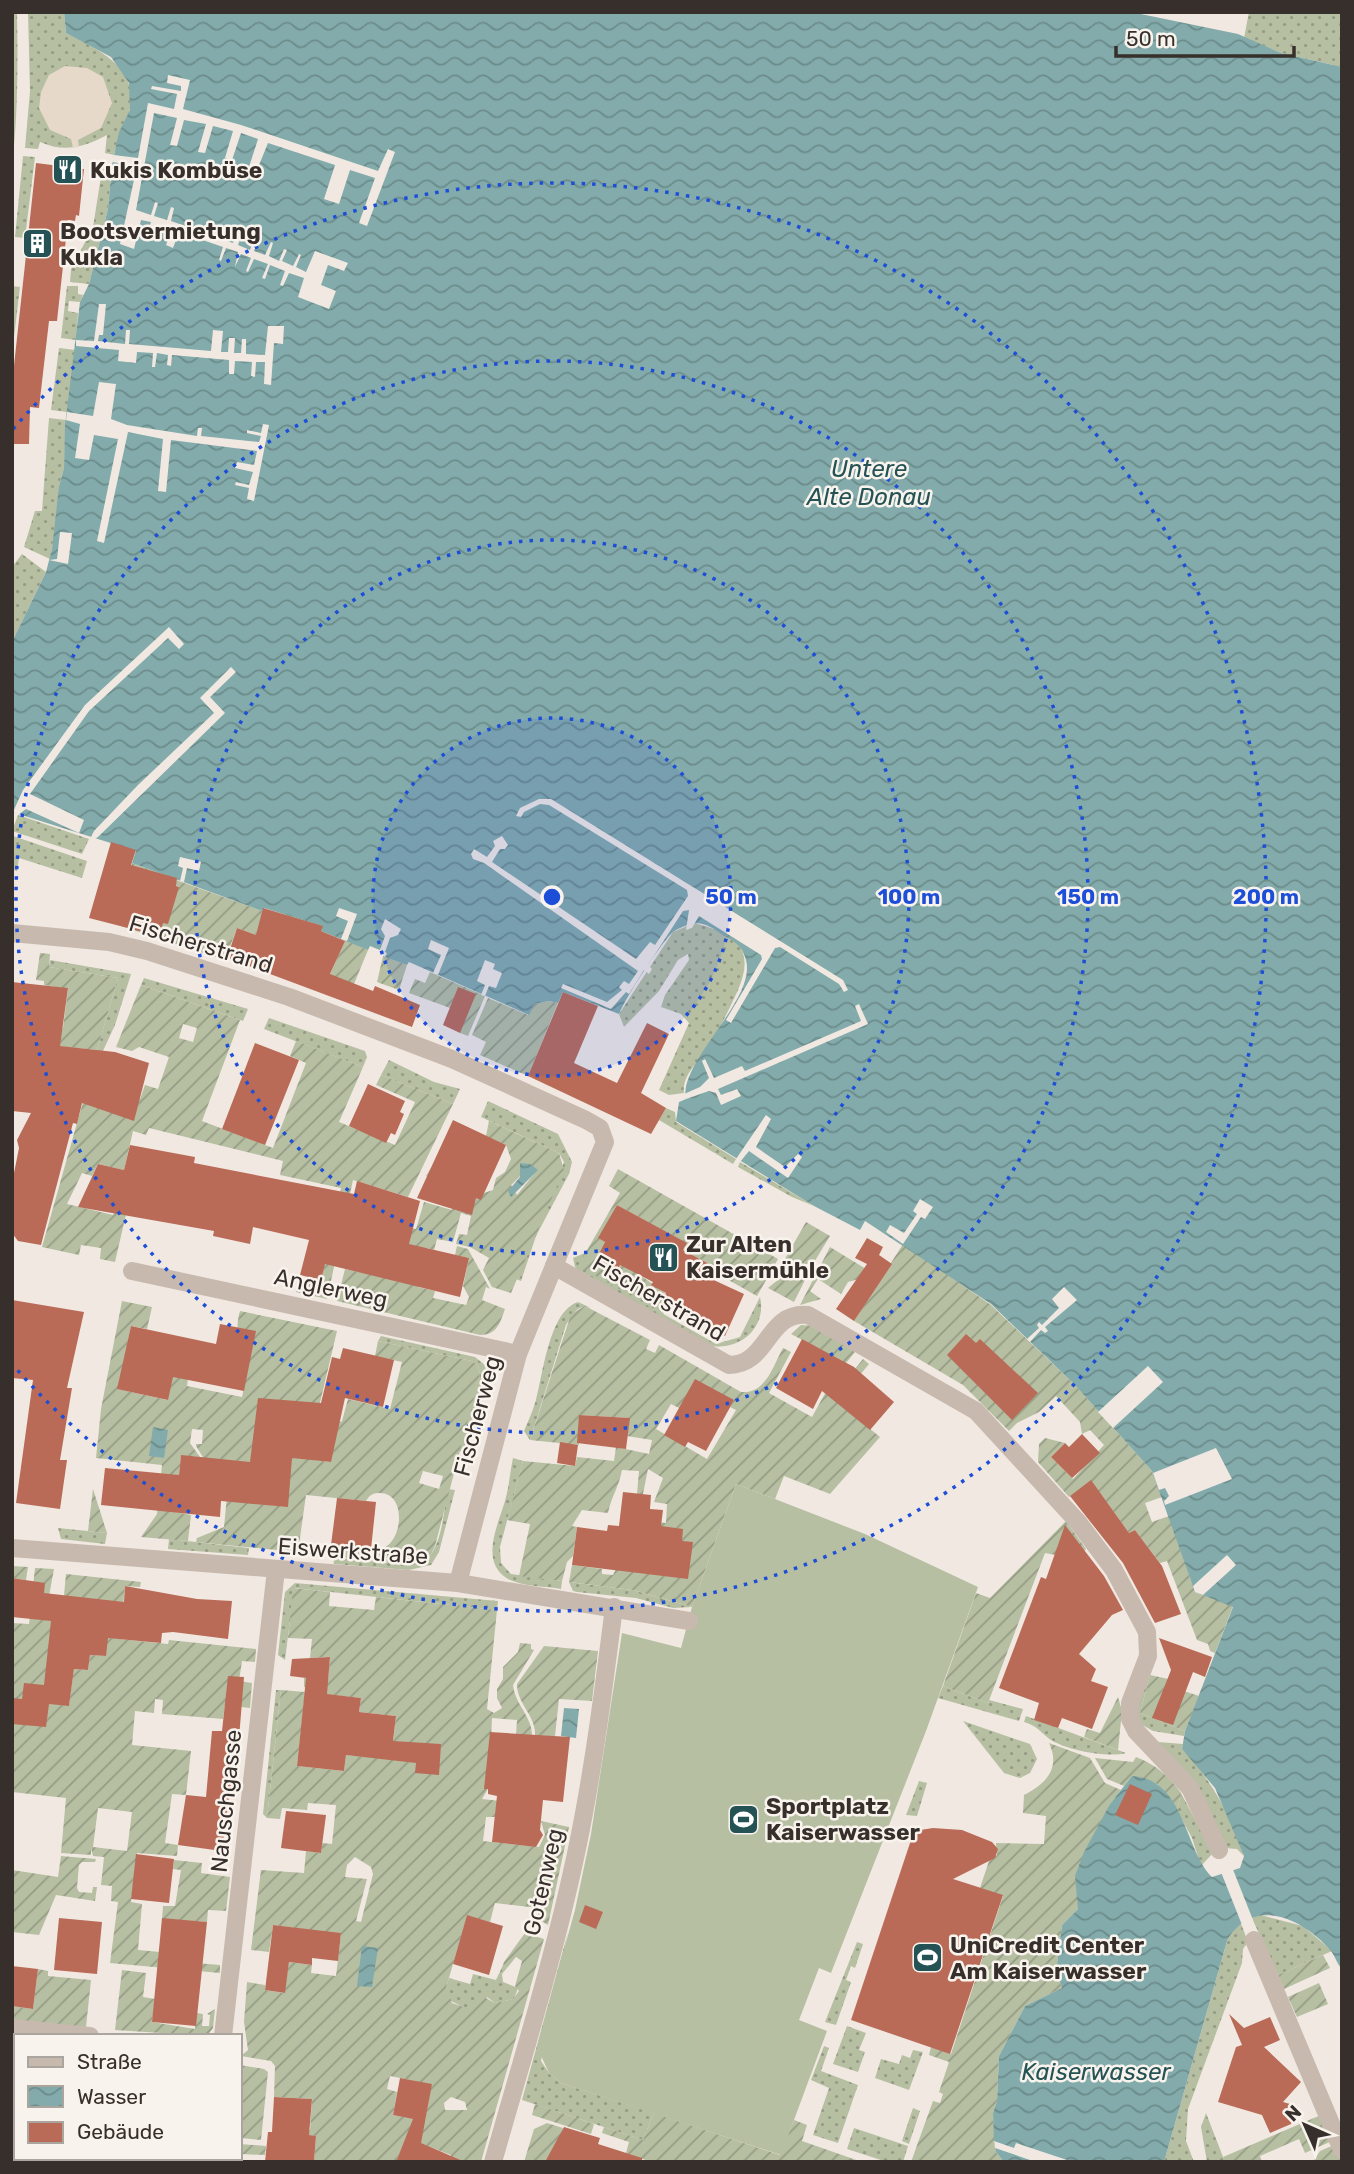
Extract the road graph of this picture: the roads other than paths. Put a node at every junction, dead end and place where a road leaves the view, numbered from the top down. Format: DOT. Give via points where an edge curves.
graph roads {
  1 [pos="12,933"];
  2 [pos="554,1266"];
  3 [pos="132,1271"];
  4 [pos="518,1354"];
  5 [pos="12,1548"];
  6 [pos="276,1570"];
  7 [pos="458,1583"];
  8 [pos="614,1607"];
  9 [pos="689,1621"];
  10 [pos="1219,1850"];
  11 [pos="1254,1940"];
  12 [pos="12,2028"];
  13 [pos="70,2034"];
  14 [pos="223,2034"];
  15 [pos="1342,2150"];
  16 [pos="493,2162"];
  1 -- 2 [label="street, Fischerstrand" via="109,942 267,990 452,1059 600,1128 605,1142"];
  2 -- 4 [label="street, Fischerweg"];
  2 -- 10 [label="street, Fischerstrand" via="729,1365 754,1358 783,1319 808,1315 976,1411 1078,1522 1130,1597 1149,1645 1130,1703 1130,1718 1136,1731 1190,1788"];
  3 -- 4 [label="street, Anglerweg"];
  4 -- 7 [label="street, Fischerweg"];
  5 -- 6 [label="street, Eiswerkstraße"];
  6 -- 7 [label="street, Eiswerkstraße"];
  6 -- 14 [label="street, Nauschgasse"];
  7 -- 8 [label="street, Eiswerkstraße"];
  8 -- 9 [label="street, Eiswerkstraße"];
  8 -- 16 [label="street, Gotenweg" via="578,1843 549,1967"];
  11 -- 15 [label="street"];
  12 -- 13 [label="street"];
}
